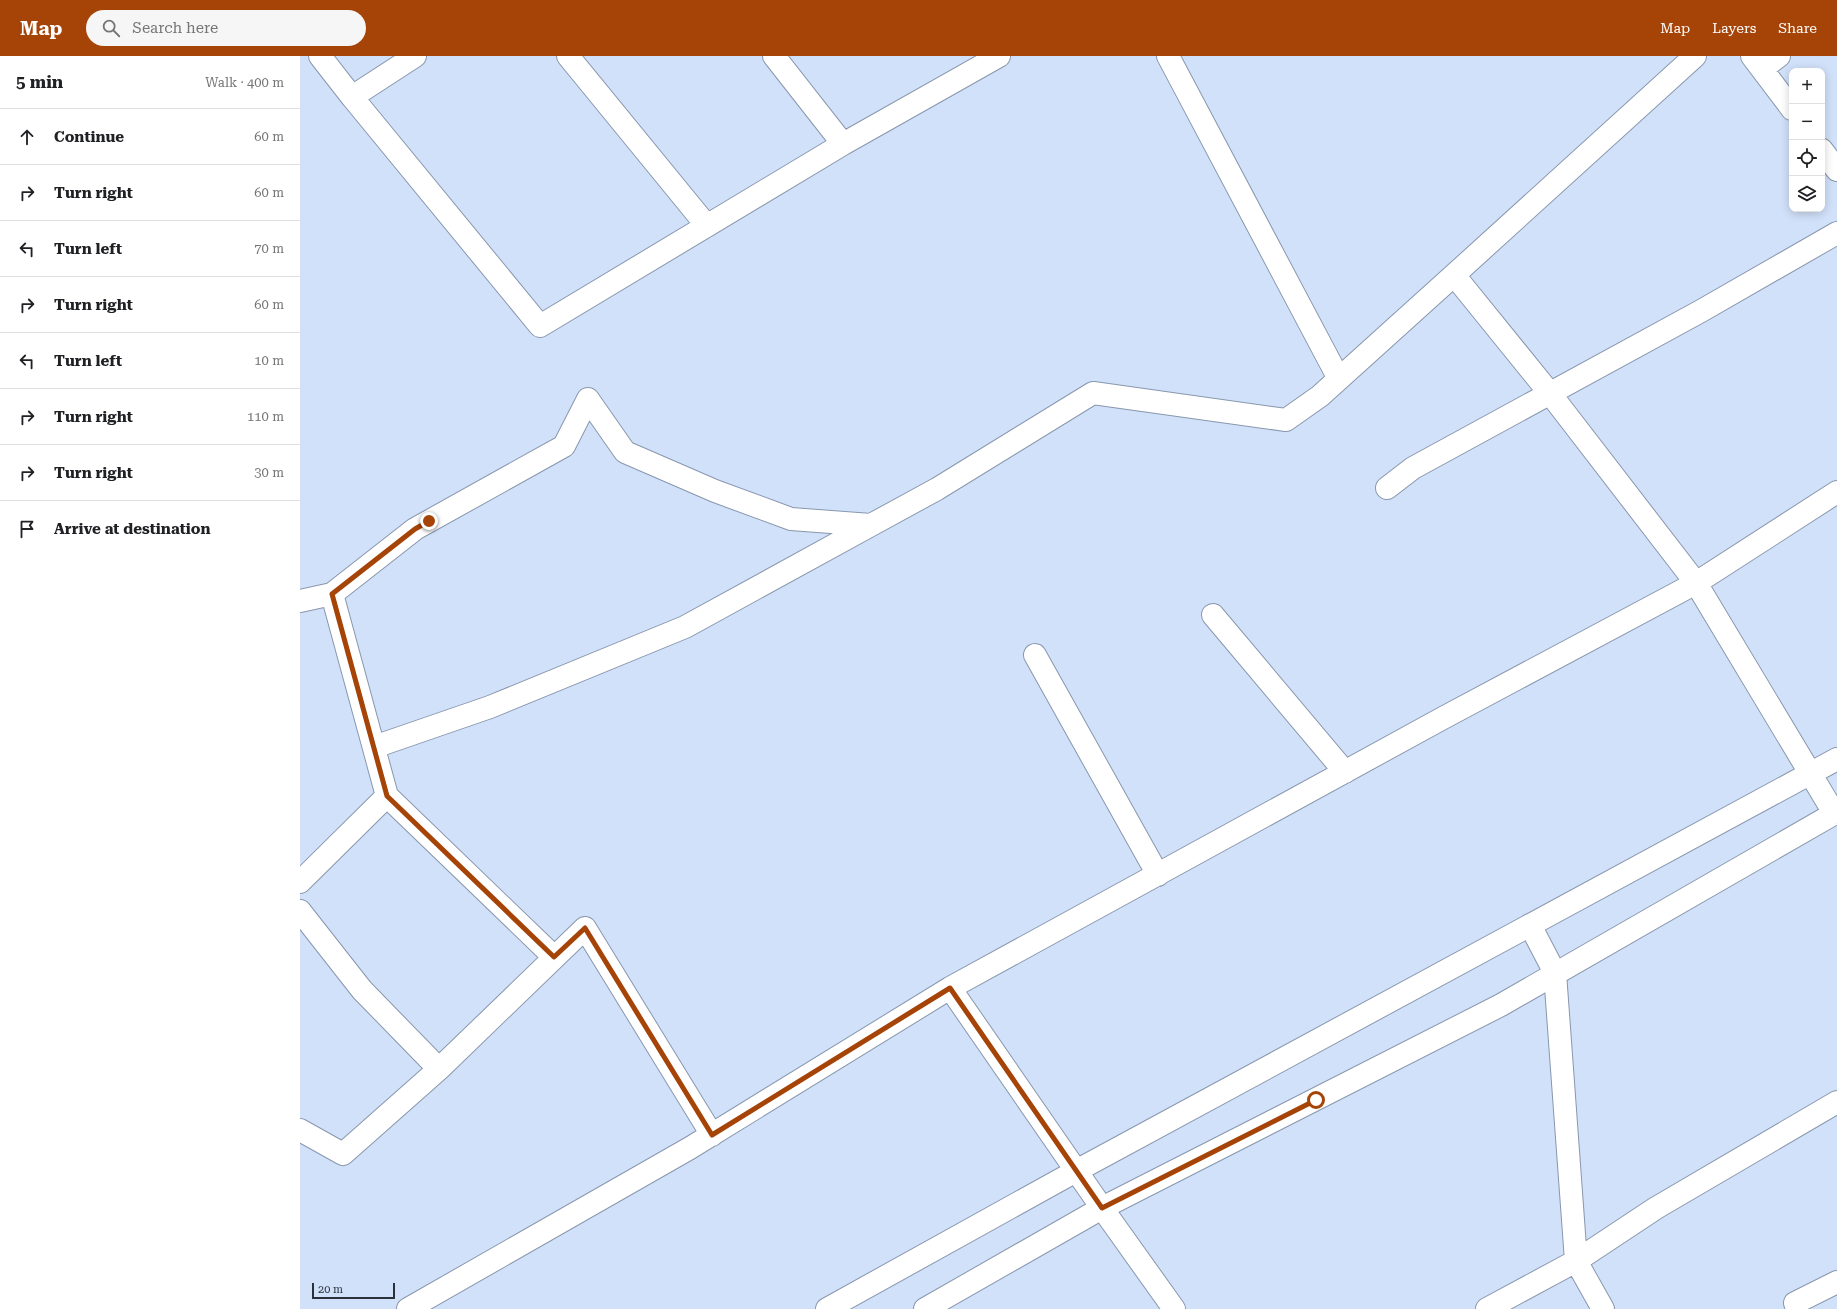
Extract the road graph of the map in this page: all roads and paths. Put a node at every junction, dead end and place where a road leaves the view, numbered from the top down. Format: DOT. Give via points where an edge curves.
graph roads {
  1 [pos="320,56"];
  2 [pos="415,56"];
  3 [pos="568,56"];
  4 [pos="774,56"];
  5 [pos="999,56"];
  6 [pos="1168,56"];
  7 [pos="1695,56"];
  8 [pos="1764,60"];
  9 [pos="352,97"];
  10 [pos="1789,104"];
  11 [pos="843,144"];
  12 [pos="1825,154"];
  13 [pos="1837,170"];
  14 [pos="706,226"];
  15 [pos="1837,233"];
  16 [pos="1454,275"];
  17 [pos="1339,379"];
  18 [pos="1550,394"];
  19 [pos="1388,488"];
  20 [pos="1837,492"];
  21 [pos="872,525"];
  22 [pos="1696,583"];
  23 [pos="332,594"];
  24 [pos="300,601"];
  25 [pos="1213,615"];
  26 [pos="1035,655"];
  27 [pos="374,747"];
  28 [pos="1837,759"];
  29 [pos="1344,772"];
  30 [pos="1810,774"];
  31 [pos="387,796"];
  32 [pos="1836,813"];
  33 [pos="1158,875"];
  34 [pos="300,882"];
  35 [pos="300,911"];
  36 [pos="1530,925"];
  37 [pos="554,957"];
  38 [pos="1556,973"];
  39 [pos="950,988"];
  40 [pos="439,1069"];
  41 [pos="1837,1102"];
  42 [pos="300,1130"];
  43 [pos="712,1135"];
  44 [pos="1076,1171"];
  45 [pos="1102,1208"];
  46 [pos="1576,1261"];
  47 [pos="1837,1282"];
  48 [pos="1792,1307"];
  49 [pos="408,1309"];
  50 [pos="827,1309"];
  51 [pos="924,1309"];
  52 [pos="1174,1309"];
  53 [pos="1487,1309"];
  54 [pos="1603,1309"];
  1 -- 9 [label="street"];
  2 -- 9 [label="street"];
  3 -- 14 [label="street"];
  4 -- 11 [label="street"];
  5 -- 11 [label="street"];
  6 -- 17 [label="street"];
  7 -- 16 [label="street"];
  8 -- 10 [label="street"];
  9 -- 14 [label="street" via="540,326"];
  11 -- 14 [label="street"];
  12 -- 13 [label="street"];
  15 -- 18 [label="street"];
  16 -- 17 [label="street"];
  16 -- 18 [label="street"];
  17 -- 21 [label="street" via="1286,420 1092,393 937,489"];
  18 -- 19 [label="street" via="1413,468"];
  18 -- 22 [label="street"];
  20 -- 22 [label="street"];
  21 -- 23 [label="street" via="791,519 715,492 625,452 588,399 564,446 415,529"];
  21 -- 27 [label="street" via="685,627 490,707"];
  22 -- 29 [label="street"];
  22 -- 30 [label="street"];
  23 -- 24 [label="street"];
  23 -- 27 [label="street"];
  25 -- 29 [label="street"];
  26 -- 33 [label="street"];
  27 -- 31 [label="street"];
  28 -- 30 [label="street"];
  29 -- 33 [label="street"];
  30 -- 32 [label="street"];
  30 -- 36 [label="street"];
  31 -- 34 [label="street"];
  31 -- 37 [label="street"];
  32 -- 38 [label="street"];
  33 -- 39 [label="street"];
  35 -- 40 [label="street" via="362,990"];
  36 -- 38 [label="street"];
  36 -- 44 [label="street"];
  37 -- 40 [label="street"];
  37 -- 43 [label="street" via="585,928"];
  38 -- 45 [label="street" via="1494,1009"];
  38 -- 46 [label="street"];
  39 -- 43 [label="street"];
  39 -- 44 [label="street"];
  40 -- 42 [label="street" via="343,1154"];
  41 -- 46 [label="street" via="1656,1208"];
  43 -- 49 [label="street"];
  44 -- 45 [label="street"];
  44 -- 50 [label="street"];
  45 -- 51 [label="street"];
  45 -- 52 [label="street"];
  46 -- 53 [label="street"];
  46 -- 54 [label="street"];
  47 -- 48 [label="street"];
}
